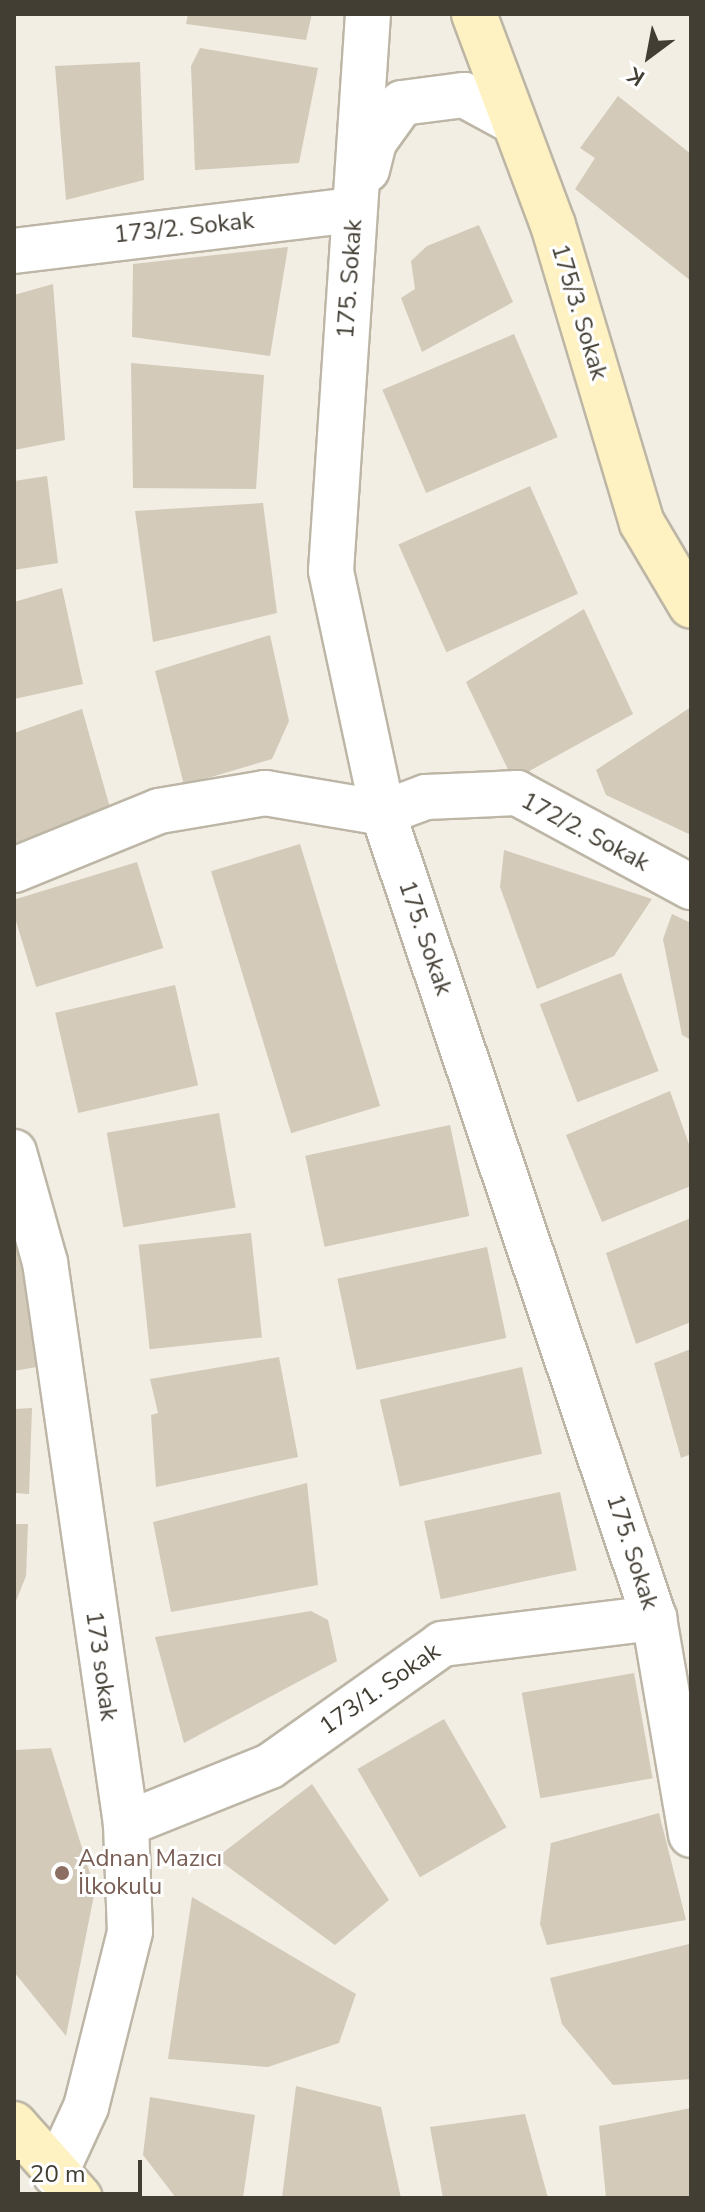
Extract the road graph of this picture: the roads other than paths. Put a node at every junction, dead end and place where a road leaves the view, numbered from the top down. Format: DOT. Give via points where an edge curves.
graph roads {
  1 [pos="368,14"];
  2 [pos="474,14"];
  3 [pos="512,121"];
  4 [pos="355,210"];
  5 [pos="14,251"];
  6 [pos="691,606"];
  7 [pos="383,813"];
  8 [pos="14,870"];
  9 [pos="691,887"];
  10 [pos="14,1152"];
  11 [pos="654,1618"];
  12 [pos="126,1824"];
  13 [pos="691,1835"];
  14 [pos="14,2124"];
  15 [pos="66,2190"];
  1 -- 4 [label="street, 175. Sokak"];
  2 -- 3 [label="main road, 175/3. Sokak"];
  3 -- 4 [label="street" via="464,95 402,103 374,142"];
  3 -- 6 [label="main road, 175/3. Sokak" via="553,225 642,523"];
  4 -- 5 [label="street, 173/2. Sokak"];
  4 -- 7 [label="street, 175. Sokak" via="331,571"];
  7 -- 8 [label="street" via="265,793 159,811"];
  7 -- 9 [label="street, 172/2. Sokak" via="426,797 517,793"];
  7 -- 11 [label="street, 175. Sokak"];
  10 -- 12 [label="street, 173 sokak" via="45,1262"];
  11 -- 12 [label="street, 173/1. Sokak" via="442,1644 270,1766"];
  11 -- 13 [label="street, 175. Sokak"];
  12 -- 15 [label="street, 173 sokak" via="130,1932"];
  14 -- 15 [label="main road"];
}
